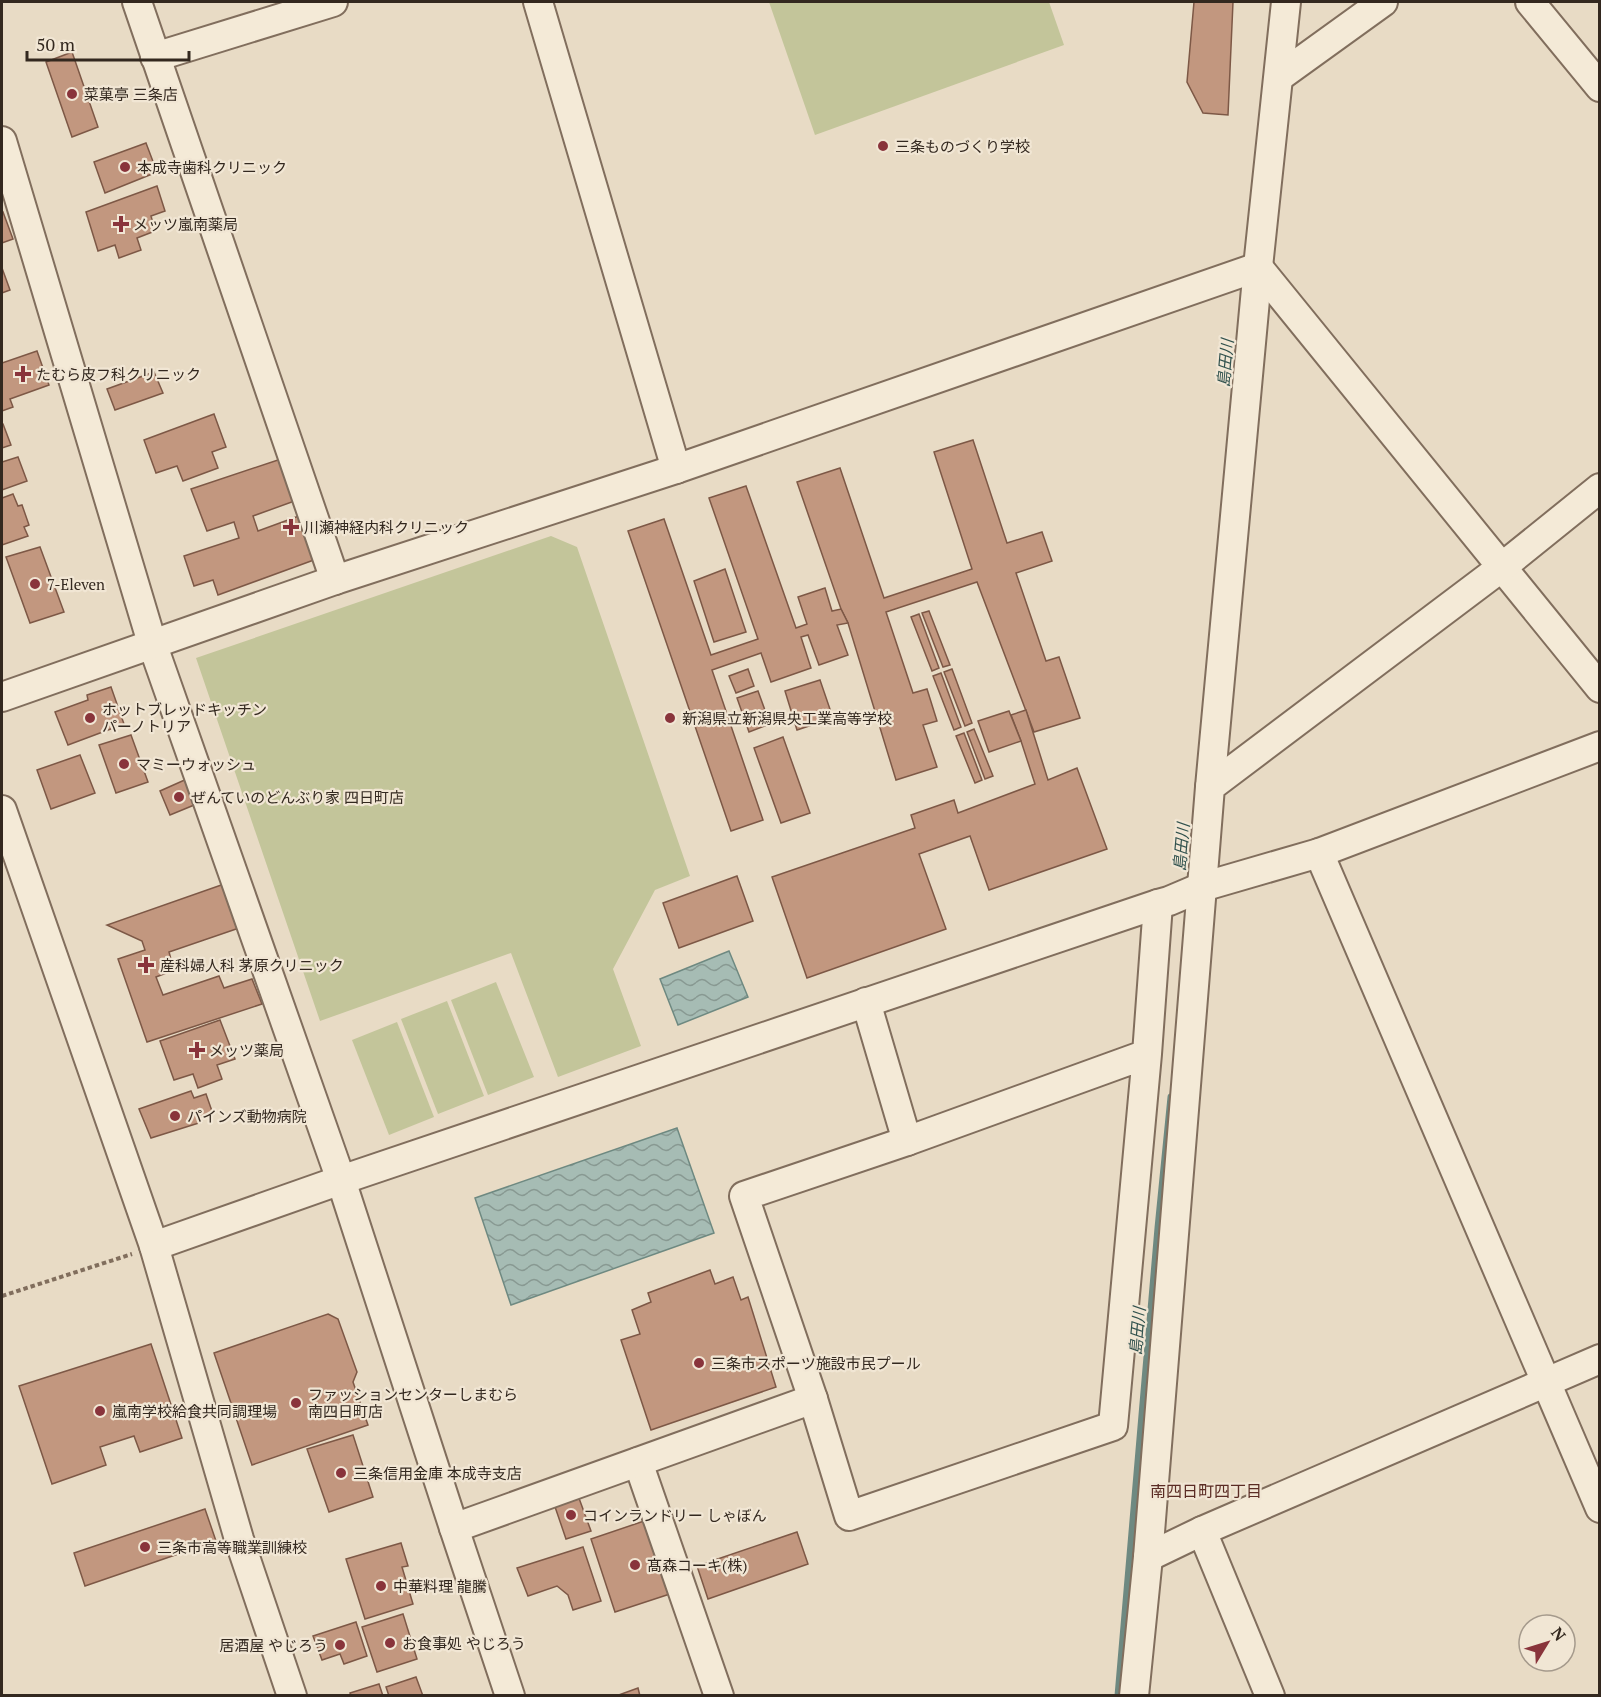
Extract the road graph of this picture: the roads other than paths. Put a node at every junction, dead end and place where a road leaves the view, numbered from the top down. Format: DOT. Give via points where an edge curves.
graph roads {
  1 [pos="137,2"];
  2 [pos="333,2"];
  3 [pos="538,2"];
  4 [pos="1286,2"];
  5 [pos="1383,2"];
  6 [pos="1530,2"];
  7 [pos="156,57"];
  8 [pos="1279,77"];
  9 [pos="1599,87"];
  10 [pos="2,141"];
  11 [pos="1258,267"];
  12 [pos="676,469"];
  13 [pos="1599,488"];
  14 [pos="1503,567"];
  15 [pos="335,580"];
  16 [pos="152,643"];
  17 [pos="1599,688"];
  18 [pos="2,698"];
  19 [pos="1599,746"];
  20 [pos="1210,787"];
  21 [pos="2,810"];
  22 [pos="1319,853"];
  23 [pos="1202,887"];
  24 [pos="1158,904"];
  25 [pos="866,1002"];
  26 [pos="1147,1053"];
  27 [pos="907,1140"];
  28 [pos="341,1180"];
  29 [pos="154,1246"];
  30 [pos="1599,1359"];
  31 [pos="1546,1383"];
  32 [pos="813,1399"];
  33 [pos="638,1462"];
  34 [pos="1599,1508"];
  35 [pos="454,1527"];
  36 [pos="1202,1531"];
  37 [pos="1148,1557"];
  38 [pos="292,1695"];
  39 [pos="510,1695"];
  40 [pos="719,1695"];
  41 [pos="1134,1695"];
  42 [pos="1270,1695"];
  1 -- 7 [label="street"];
  2 -- 7 [label="street"];
  3 -- 12 [label="street"];
  4 -- 8 [label="street"];
  5 -- 8 [label="street"];
  6 -- 9 [label="street"];
  7 -- 15 [label="street"];
  8 -- 11 [label="street"];
  10 -- 16 [label="street"];
  11 -- 12 [label="street"];
  11 -- 14 [label="street"];
  11 -- 20 [label="street"];
  12 -- 15 [label="street"];
  13 -- 14 [label="street"];
  14 -- 17 [label="street"];
  14 -- 20 [label="street"];
  15 -- 16 [label="street"];
  16 -- 18 [label="street"];
  16 -- 28 [label="street"];
  19 -- 22 [label="street"];
  20 -- 23 [label="street"];
  21 -- 29 [label="street"];
  22 -- 23 [label="street"];
  22 -- 31 [label="street"];
  23 -- 24 [label="street"];
  23 -- 37 [label="street"];
  24 -- 25 [label="street"];
  24 -- 26 [label="street"];
  25 -- 27 [label="street"];
  25 -- 28 [label="street"];
  26 -- 27 [label="street"];
  26 -- 32 [label="street" via="1113,1426 849,1516"];
  27 -- 32 [label="street" via="744,1196"];
  28 -- 29 [label="street"];
  28 -- 35 [label="street"];
  29 -- 38 [label="street" via="239,1539"];
  30 -- 31 [label="street"];
  31 -- 34 [label="street"];
  31 -- 36 [label="street"];
  32 -- 33 [label="street"];
  33 -- 35 [label="street"];
  33 -- 40 [label="street"];
  35 -- 39 [label="street"];
  36 -- 37 [label="street"];
  36 -- 42 [label="street"];
  37 -- 41 [label="street"];
}
